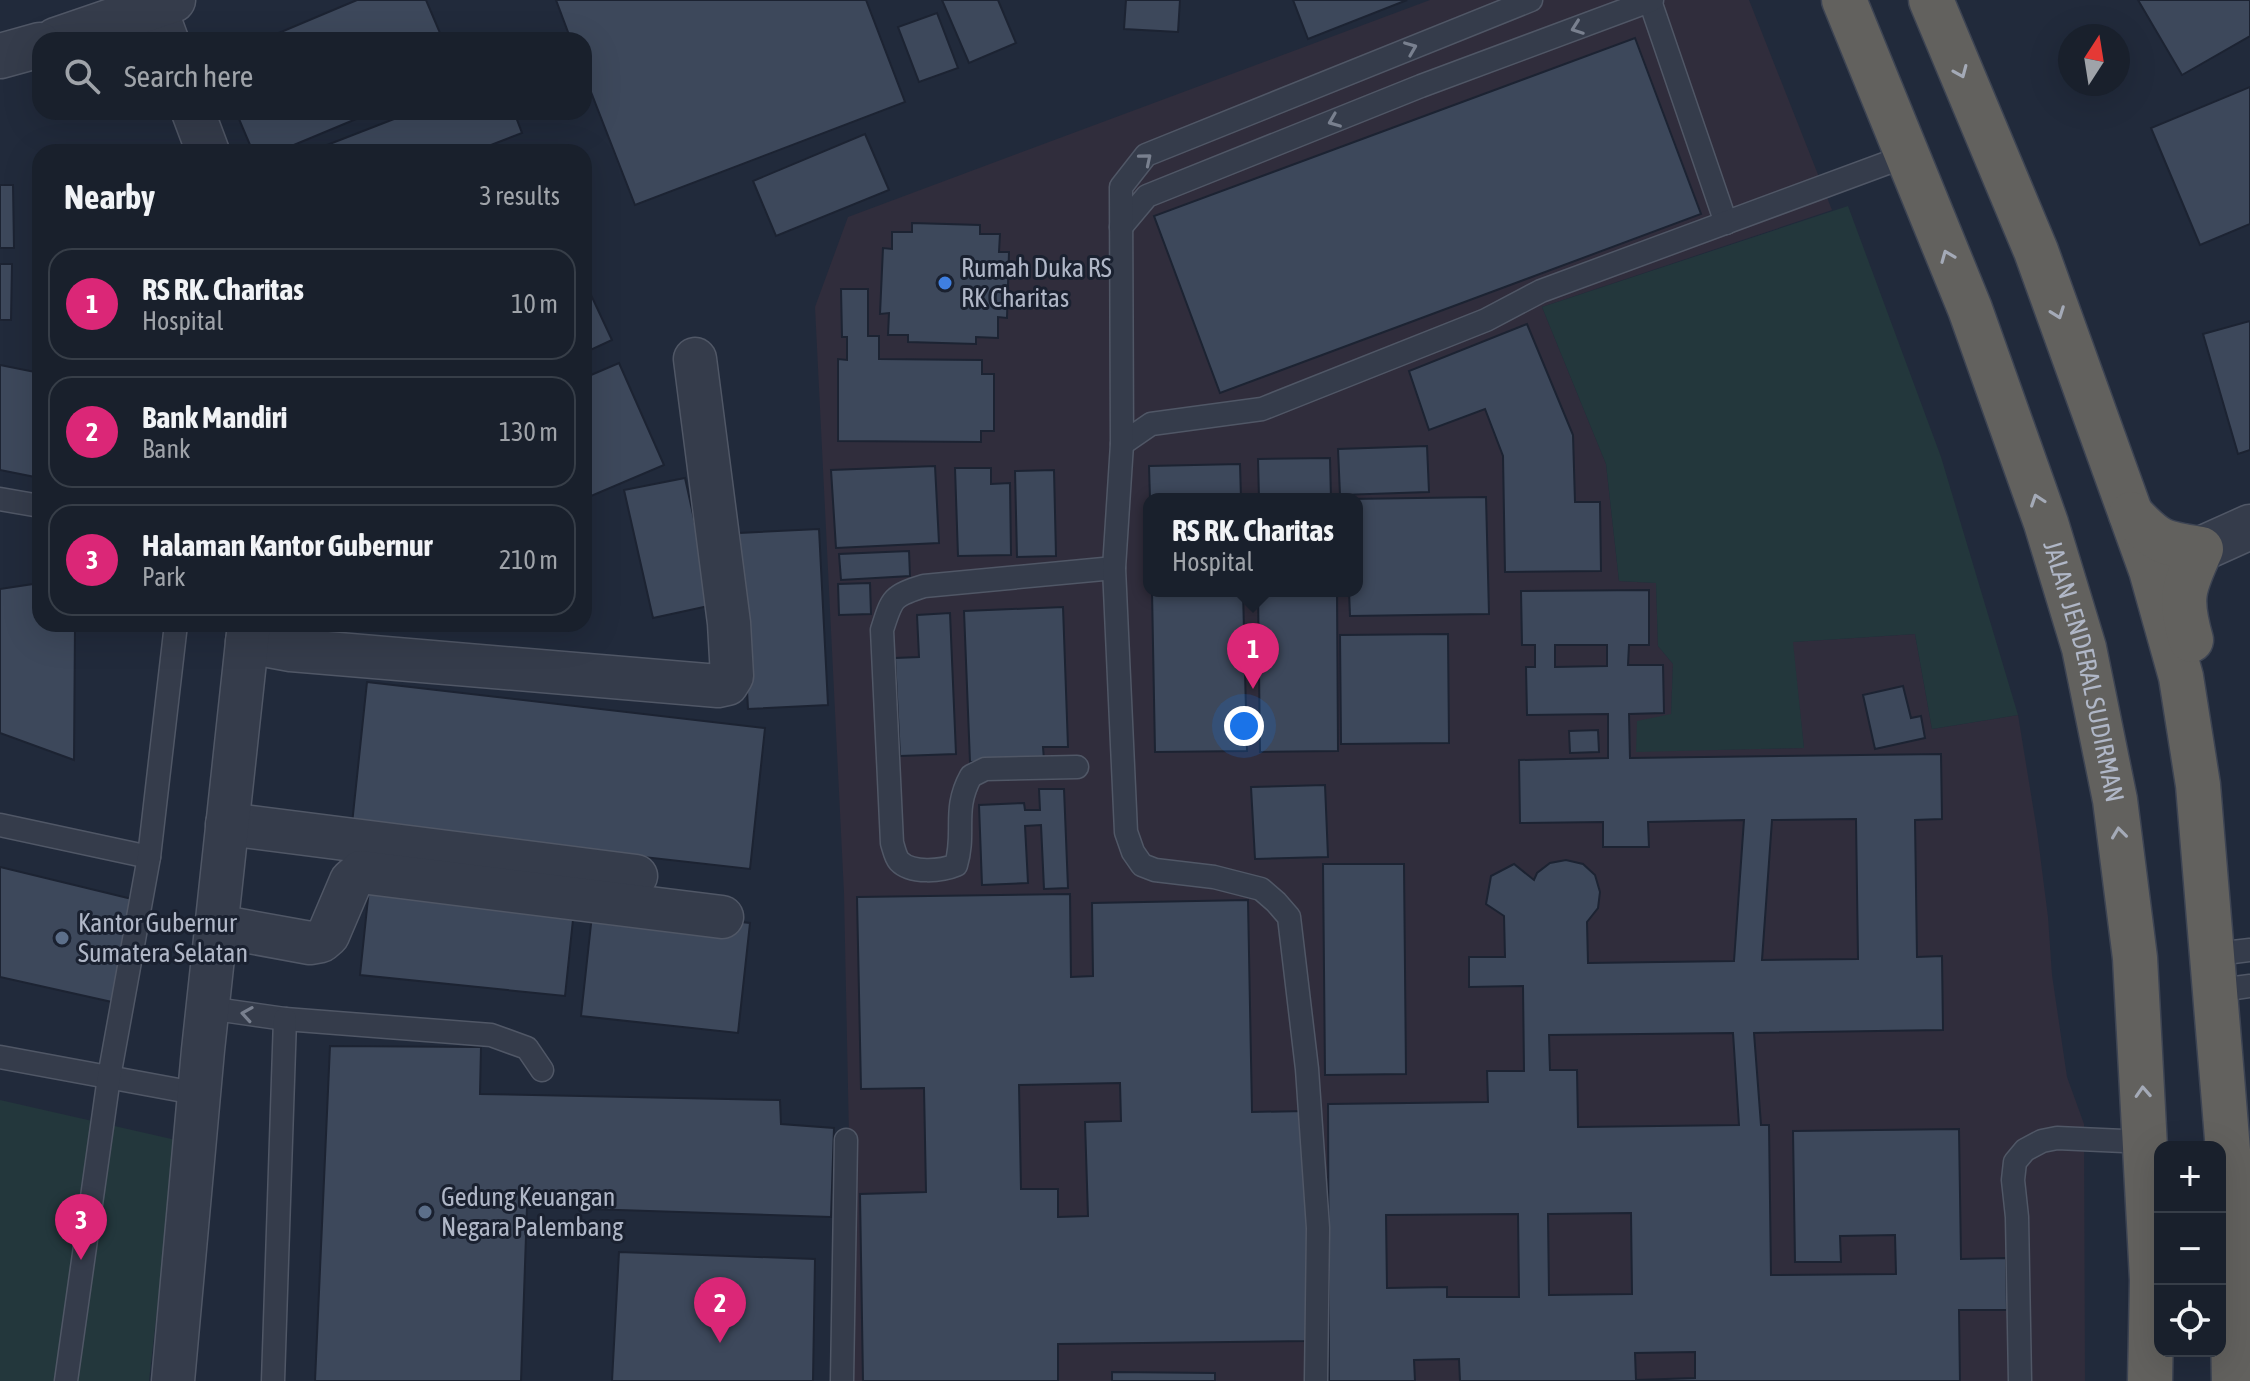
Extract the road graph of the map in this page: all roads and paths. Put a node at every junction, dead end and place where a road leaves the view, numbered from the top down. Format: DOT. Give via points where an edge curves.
graph roads {
  1 [pos="1531,0"];
  2 [pos="1651,0"];
  3 [pos="1844,0"];
  4 [pos="1931,0"];
  5 [pos="167,10"];
  6 [pos="86,32"];
  7 [pos="32,47"];
  8 [pos="0,56"];
  9 [pos="196,120"];
  10 [pos="205,144"];
  11 [pos="1906,156"];
  12 [pos="1726,223"];
  13 [pos="1121,227"];
  14 [pos="695,359"];
  15 [pos="1122,444"];
  16 [pos="0,499"];
  17 [pos="32,505"];
  18 [pos="2131,514"];
  19 [pos="2250,527"];
  20 [pos="2201,549"];
  21 [pos="1114,568"];
  22 [pos="175,632"];
  23 [pos="248,633"];
  24 [pos="1077,767"];
  25 [pos="227,824"];
  26 [pos="0,825"];
  27 [pos="149,857"];
  28 [pos="636,876"];
  29 [pos="722,917"];
  30 [pos="217,926"];
  31 [pos="2242,969"];
  32 [pos="208,1008"];
  33 [pos="285,1019"];
  34 [pos="0,1057"];
  35 [pos="542,1070"];
  36 [pos="109,1077"];
  37 [pos="200,1094"];
  38 [pos="846,1140"];
  39 [pos="2146,1142"];
  40 [pos="2250,1162"];
  41 [pos="66,1381"];
  42 [pos="173,1381"];
  43 [pos="273,1381"];
  44 [pos="842,1381"];
  45 [pos="1316,1381"];
  46 [pos="2020,1381"];
  47 [pos="2150,1381"];
  48 [pos="2234,1381"];
  13 -- 1 [label="lane, one-way" via="1121,187 1146,155"];
  2 -- 12 [label="lane"];
  2 -- 13 [label="lane, one-way" via="1147,196"];
  3 -- 11 [label="highway, JALAN JENDERAL SUDIRMAN"];
  4 -- 18 [label="highway, one-way" via="2036,251"];
  5 -- 6 [label="street"];
  7 -- 8 [label="street"];
  9 -- 10 [label="street"];
  11 -- 12 [label="lane"];
  39 -- 11 [label="highway, JALAN JENDERAL SUDIRMAN, one-way" via="2135,958 2115,800 2084,648 1970,309"];
  12 -- 15 [label="lane" via="1541,291 1486,320 1262,409 1151,424"];
  13 -- 15 [label="lane"];
  14 -- 23 [label="street" via="729,623 732,676 727,684 291,650"];
  15 -- 21 [label="lane"];
  16 -- 17 [label="lane"];
  18 -- 20 [label="highway" via="2152,537"];
  18 -- 48 [label="highway" via="2181,677 2198,785 2230,1175"];
  19 -- 20 [label="street"];
  20 -- 31 [label="highway" via="2186,581 2183,607 2210,698"];
  21 -- 24 [label="lane" via="924,586 900,593 882,630 892,843 897,859 908,868 956,865 960,803 971,776 985,769"];
  21 -- 45 [label="lane" via="1126,832 1133,852 1142,865 1155,870 1261,889 1289,917 1318,1228"];
  22 -- 27 [label="lane"];
  23 -- 25 [label="street"];
  25 -- 28 [label="street"];
  25 -- 30 [label="street"];
  26 -- 27 [label="lane"];
  27 -- 36 [label="lane"];
  29 -- 30 [label="street" via="361,872 351,881 321,941"];
  30 -- 32 [label="street"];
  31 -- 40 [label="highway" via="2236,1022"];
  33 -- 32 [label="lane, one-way"];
  32 -- 37 [label="street"];
  33 -- 35 [label="lane" via="491,1035 527,1048"];
  33 -- 43 [label="lane"];
  34 -- 36 [label="lane"];
  36 -- 37 [label="lane"];
  36 -- 41 [label="lane"];
  37 -- 42 [label="street"];
  38 -- 44 [label="lane"];
  39 -- 46 [label="lane" via="2057,1138 2025,1150 2015,1162"];
  39 -- 47 [label="highway, JALAN JENDERAL SUDIRMAN"];
}
